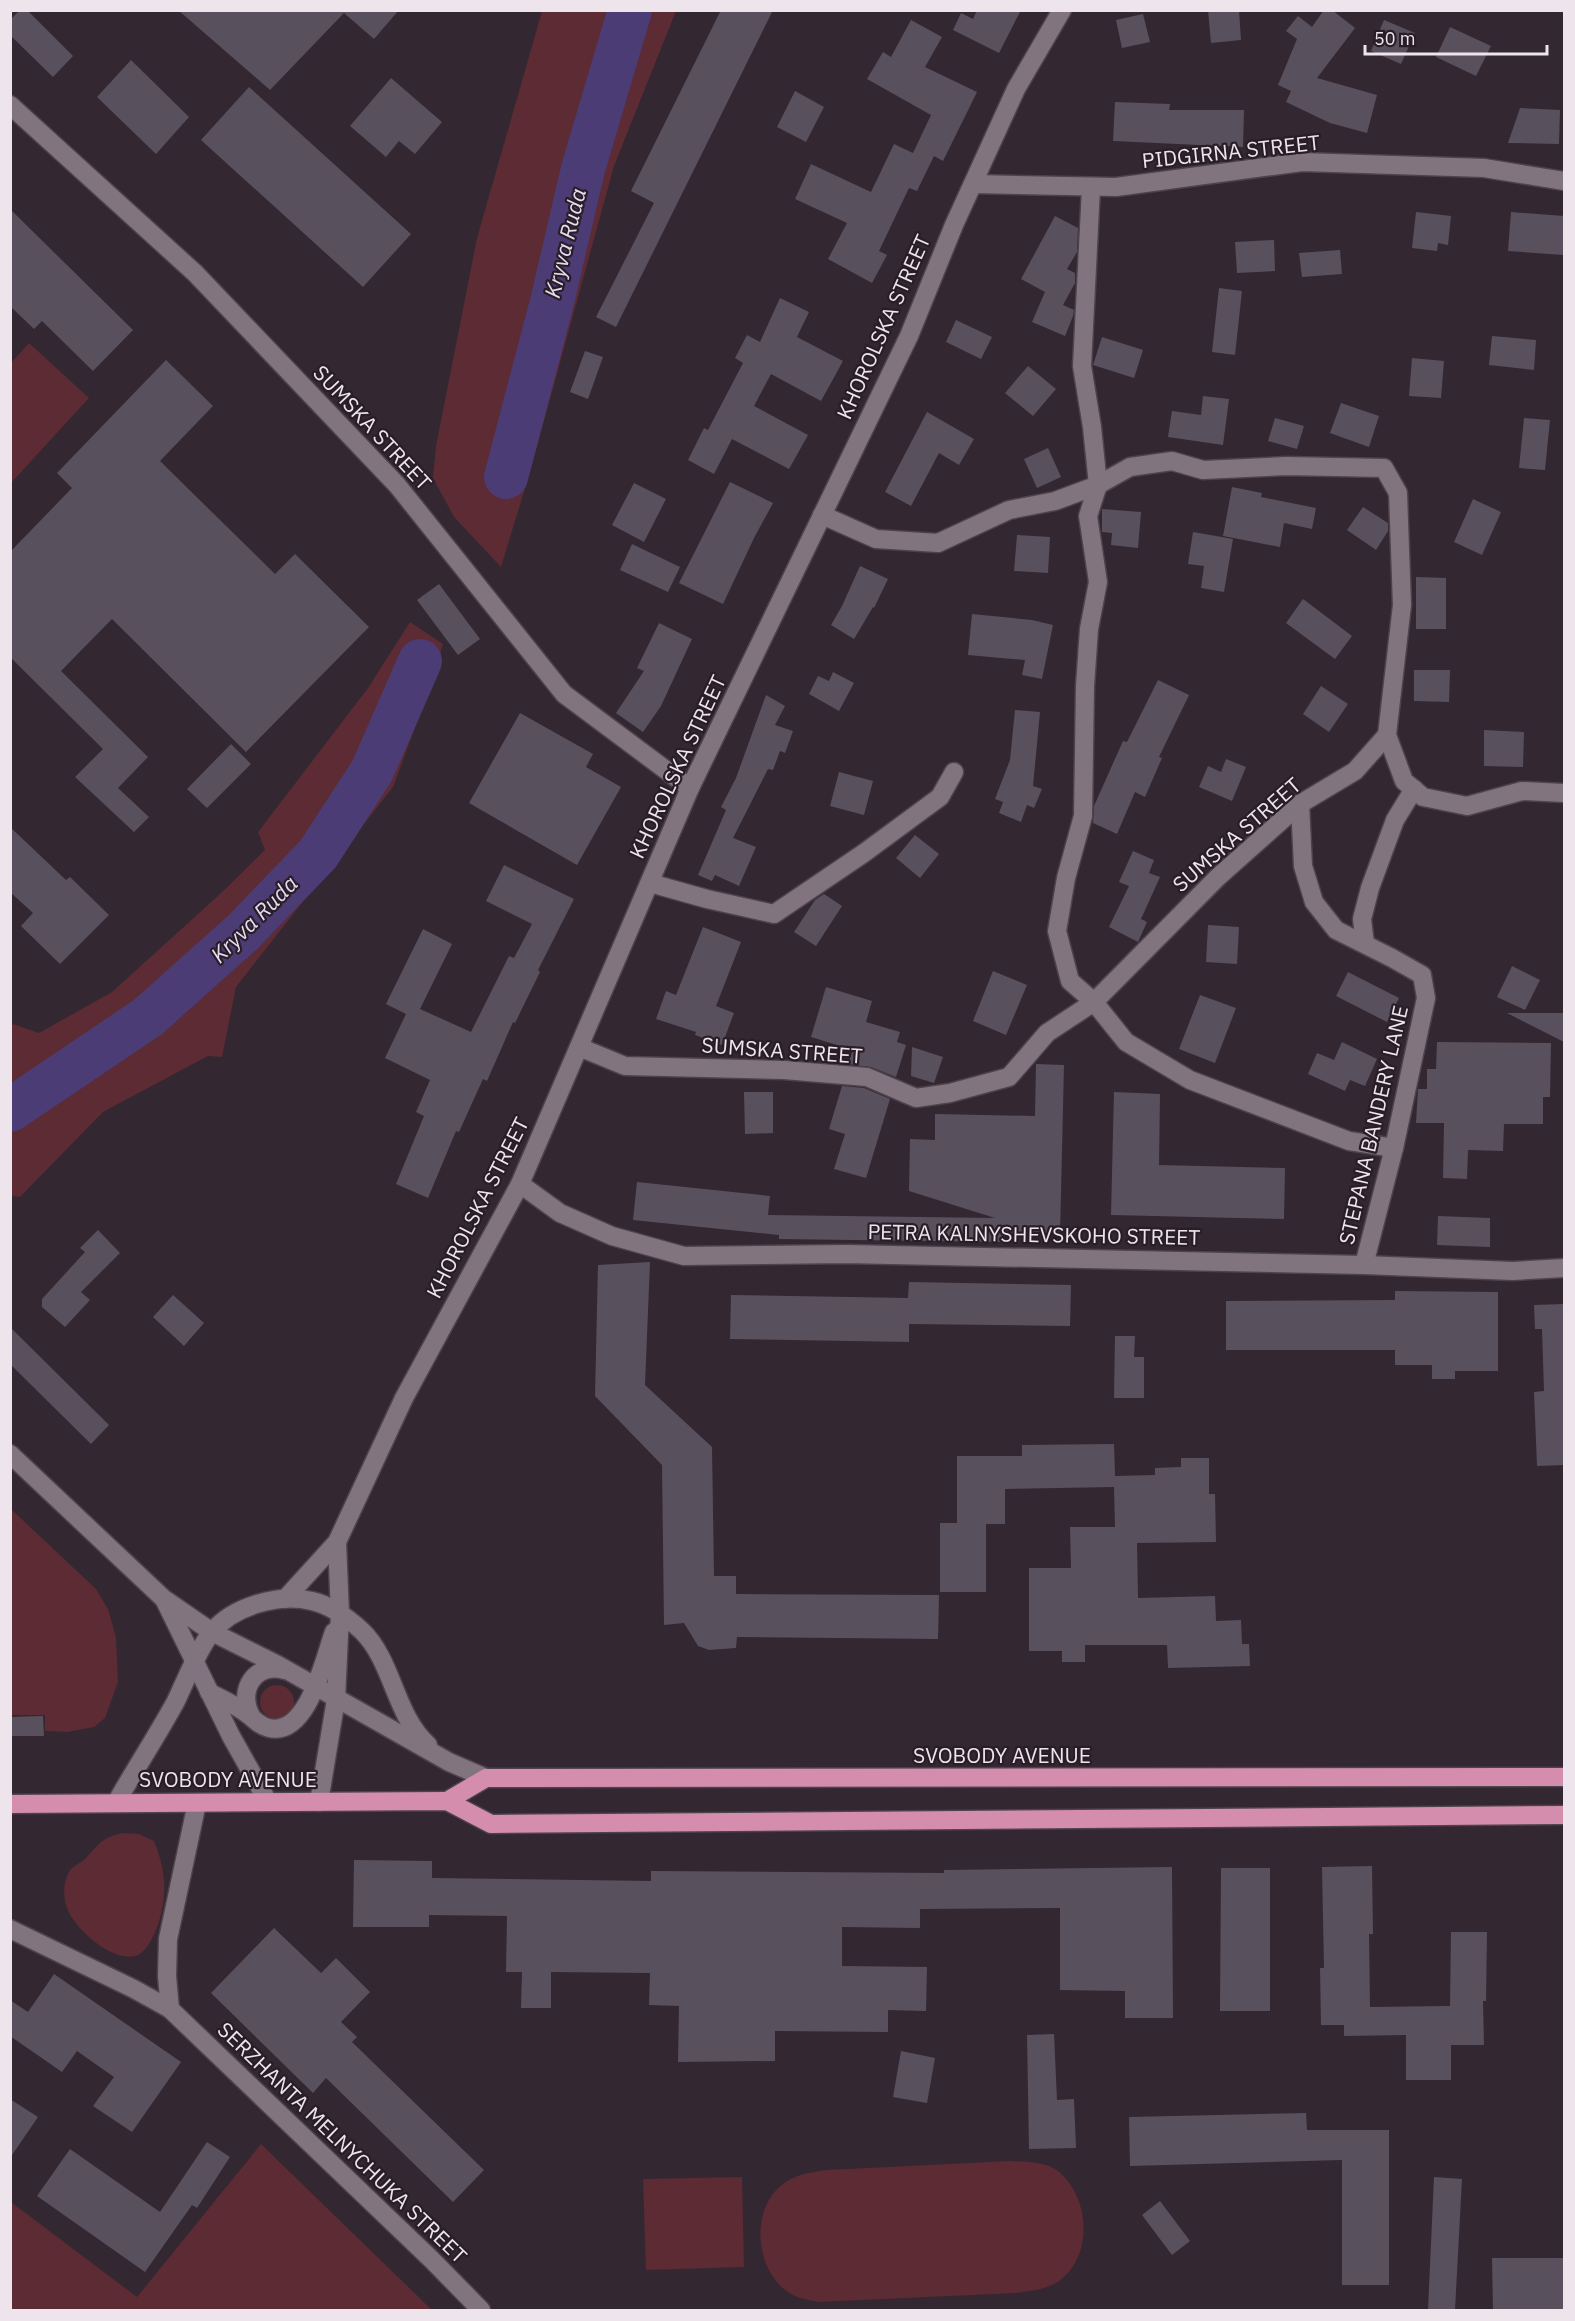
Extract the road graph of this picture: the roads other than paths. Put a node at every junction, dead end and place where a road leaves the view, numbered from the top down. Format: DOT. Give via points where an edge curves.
graph roads {
  1 [pos="1062,10"];
  2 [pos="10,105"];
  3 [pos="1564,181"];
  4 [pos="973,184"];
  5 [pos="1091,188"];
  6 [pos="1098,485"];
  7 [pos="822,515"];
  8 [pos="1388,735"];
  9 [pos="954,772"];
  10 [pos="690,788"];
  11 [pos="1414,789"];
  12 [pos="1564,793"];
  13 [pos="1300,804"];
  14 [pos="650,883"];
  15 [pos="1365,944"];
  16 [pos="1094,1002"];
  17 [pos="579,1047"];
  18 [pos="1394,1148"];
  19 [pos="520,1184"];
  20 [pos="1364,1264"];
  21 [pos="1564,1268"];
  22 [pos="10,1454"];
  23 [pos="337,1542"];
  24 [pos="164,1599"];
  25 [pos="285,1599"];
  26 [pos="340,1614"];
  27 [pos="212,1632"];
  28 [pos="196,1661"];
  29 [pos="293,1673"];
  30 [pos="315,1686"];
  31 [pos="209,1692"];
  32 [pos="336,1699"];
  33 [pos="303,1711"];
  34 [pos="251,1716"];
  35 [pos="443,1758"];
  36 [pos="1564,1777"];
  37 [pos="486,1778"];
  38 [pos="447,1801"];
  39 [pos="268,1802"];
  40 [pos="319,1802"];
  41 [pos="116,1803"];
  42 [pos="197,1803"];
  43 [pos="10,1804"];
  44 [pos="1564,1815"];
  45 [pos="10,1929"];
  46 [pos="170,2009"];
  47 [pos="482,2310"];
  1 -- 4 [label="street, KHOROLSKA STREET" via="1016,89"];
  2 -- 10 [label="street, SUMSKA STREET" via="195,273 397,485 564,694"];
  3 -- 5 [label="street, PIDGIRNA STREET" via="1484,168 1302,162"];
  4 -- 5 [label="street, PIDGIRNA STREET"];
  4 -- 7 [label="street, KHOROLSKA STREET" via="909,336"];
  5 -- 6 [label="street" via="1082,366"];
  6 -- 7 [label="street" via="1055,501 1009,510 938,543 876,539"];
  6 -- 8 [label="street" via="1130,467 1172,461 1203,470 1286,466 1384,468 1398,493 1402,605"];
  6 -- 16 [label="street" via="1088,516 1098,582 1089,628 1085,686 1083,816 1057,931 1070,981"];
  7 -- 10 [label="street, KHOROLSKA STREET"];
  8 -- 11 [label="street" via="1404,781"];
  8 -- 13 [label="street, SUMSKA STREET" via="1355,771"];
  9 -- 14 [label="street" via="940,797 774,914"];
  10 -- 14 [label="street, KHOROLSKA STREET"];
  11 -- 12 [label="street" via="1423,797 1467,806 1522,791"];
  11 -- 15 [label="street" via="1395,820 1370,888 1362,919"];
  13 -- 15 [label="street, STEPANA BANDERY LANE" via="1303,866 1314,902 1336,930"];
  13 -- 16 [label="street, SUMSKA STREET" via="1218,878"];
  14 -- 17 [label="street, KHOROLSKA STREET"];
  15 -- 18 [label="street, STEPANA BANDERY LANE" via="1422,975 1426,998"];
  16 -- 17 [label="street, SUMSKA STREET" via="1047,1033 1009,1077 916,1098 867,1077 784,1070 625,1066"];
  16 -- 18 [label="street" via="1126,1042 1190,1080 1348,1141"];
  17 -- 19 [label="street, KHOROLSKA STREET"];
  18 -- 20 [label="street, STEPANA BANDERY LANE"];
  19 -- 20 [label="street, PETRA KALNYSHEVSKOHO STREET" via="570,1218 612,1236 684,1256 846,1254"];
  19 -- 23 [label="street, KHOROLSKA STREET" via="404,1398"];
  20 -- 21 [label="street, PETRA KALNYSHEVSKOHO STREET" via="1513,1271"];
  22 -- 24 [label="street"];
  23 -- 25 [label="street"];
  23 -- 26 [label="street"];
  24 -- 27 [label="street"];
  24 -- 28 [label="street"];
  25 -- 26 [label="street" via="312,1601"];
  25 -- 27 [label="street" via="238,1611"];
  26 -- 30 [label="street"];
  26 -- 32 [label="street"];
  26 -- 35 [label="street" via="364,1632 418,1736"];
  27 -- 28 [label="street"];
  27 -- 29 [label="street"];
  28 -- 31 [label="street"];
  28 -- 41 [label="street"];
  29 -- 30 [label="street"];
  29 -- 33 [label="street" via="305,1690"];
  29 -- 34 [label="street" via="273,1668 254,1677 245,1696"];
  30 -- 32 [label="street"];
  30 -- 33 [label="street"];
  31 -- 34 [label="street"];
  31 -- 39 [label="street"];
  32 -- 35 [label="street"];
  32 -- 40 [label="street"];
  33 -- 34 [label="street" via="292,1724 276,1729 259,1724"];
  35 -- 37 [label="street"];
  36 -- 37 [label="highway, SVOBODY AVENUE"];
  37 -- 38 [label="highway"];
  38 -- 40 [label="highway, SVOBODY AVENUE"];
  38 -- 44 [label="highway, SVOBODY AVENUE" via="491,1824"];
  39 -- 40 [label="highway, SVOBODY AVENUE"];
  39 -- 42 [label="highway, SVOBODY AVENUE"];
  41 -- 42 [label="highway, SVOBODY AVENUE"];
  41 -- 43 [label="highway, SVOBODY AVENUE"];
  42 -- 46 [label="street" via="168,1939"];
  45 -- 46 [label="street, SERZHANTA MELNYCHUKA STREET"];
  46 -- 47 [label="street, SERZHANTA MELNYCHUKA STREET"];
}
